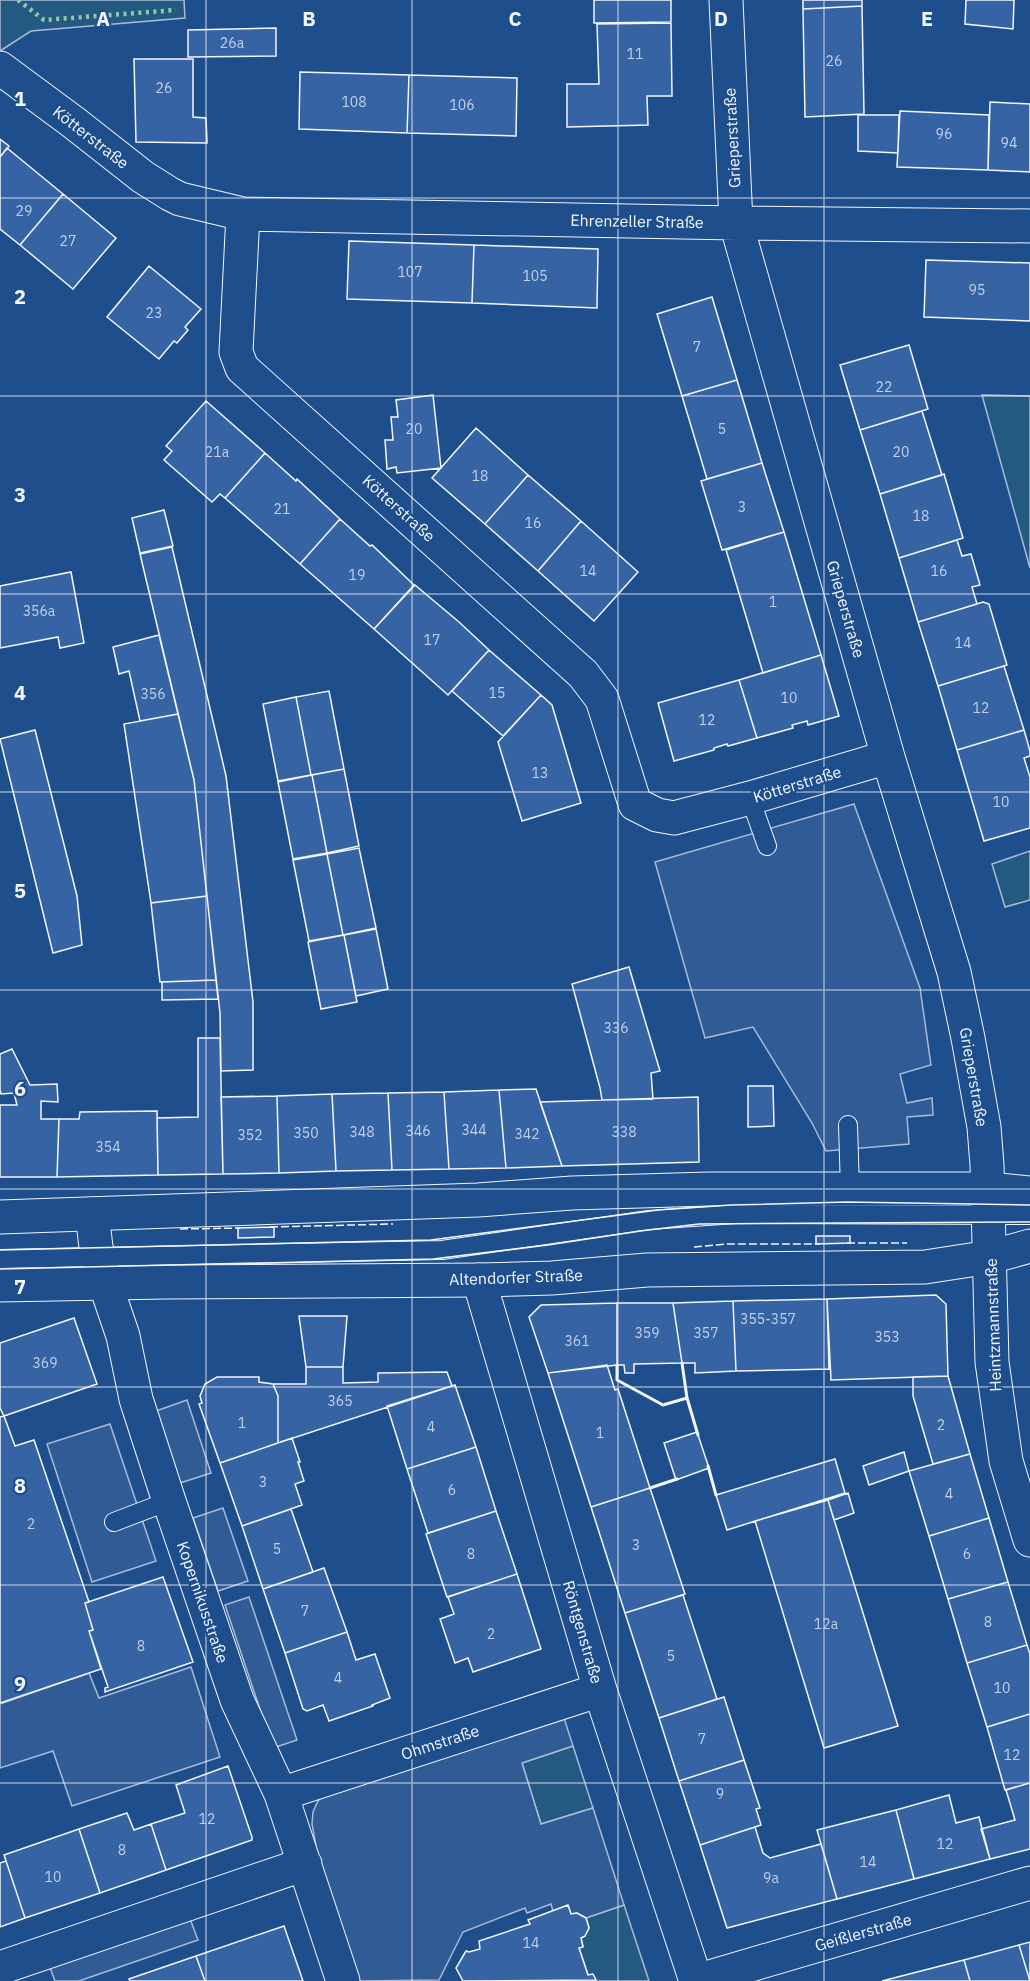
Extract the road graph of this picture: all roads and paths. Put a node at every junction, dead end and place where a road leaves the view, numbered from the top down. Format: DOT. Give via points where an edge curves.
graph roads {
  1 [pos="726,0"];
  2 [pos="0,69"];
  3 [pos="243,214"];
  4 [pos="735,223"];
  5 [pos="1030,226"];
  6 [pos="888,757"];
  7 [pos="750,798"];
  8 [pos="767,846"];
  9 [pos="848,1125"];
  10 [pos="850,1189"];
  11 [pos="1030,1193"];
  12 [pos="989,1202"];
  13 [pos="92,1214"];
  14 [pos="1030,1215"];
  15 [pos="0,1217"];
  16 [pos="1030,1246"];
  17 [pos="990,1257"];
  18 [pos="0,1259"];
  19 [pos="102,1270"];
  20 [pos="479,1280"];
  21 [pos="0,1285"];
  22 [pos="169,1501"];
  23 [pos="114,1522"];
  24 [pos="1030,1540"];
  25 [pos="600,1690"];
  26 [pos="281,1794"];
  27 [pos="305,1864"];
  28 [pos="1030,1883"];
  29 [pos="0,1968"];
  30 [pos="343,1981"];
  31 [pos="696,1981"];
  1 -- 4 [label="street, Grieperstraße"];
  2 -- 3 [label="street, Kötterstraße" via="170,194"];
  3 -- 4 [label="street, Ehrenzeller Straße"];
  3 -- 7 [label="street, Kötterstraße" via="236,352 242,368 584,674 602,699 635,804 674,818"];
  4 -- 5 [label="street, Ehrenzeller Straße"];
  4 -- 6 [label="street, Grieperstraße"];
  6 -- 7 [label="street, Kötterstraße"];
  6 -- 12 [label="street, Grieperstraße" via="954,972 984,1127"];
  7 -- 8 [label="lane"];
  9 -- 10 [label="lane"];
  10 -- 12 [label="street"];
  10 -- 13 [label="street" via="572,1193"];
  11 -- 12 [label="street"];
  12 -- 14 [label="lane"];
  12 -- 17 [label="street, Heintzmannstraße"];
  12 -- 19 [label="lane" via="716,1215 605,1226 442,1250"];
  13 -- 15 [label="street"];
  13 -- 19 [label="street, Kopernikusstraße"];
  16 -- 17 [label="street, Altendorfer Straße"];
  17 -- 20 [label="street, Altendorfer Straße" via="926,1267 647,1270"];
  17 -- 24 [label="street, Heintzmannstraße" via="994,1386 1006,1461"];
  18 -- 19 [label="lane"];
  19 -- 20 [label="street, Altendorfer Straße"];
  19 -- 21 [label="street, Altendorfer Straße"];
  19 -- 22 [label="street, Kopernikusstraße" via="123,1336 136,1399"];
  20 -- 25 [label="street, Röntgenstraße"];
  22 -- 23 [label="lane"];
  22 -- 26 [label="street, Kopernikusstraße" via="237,1700"];
  25 -- 26 [label="street, Ohmstraße"];
  25 -- 31 [label="street, Röntgenstraße"];
  26 -- 27 [label="street, Kopernikusstraße"];
  27 -- 29 [label="street"];
  27 -- 30 [label="street, Kopernikusstraße"];
  28 -- 31 [label="street, Geißlerstraße"];
}
